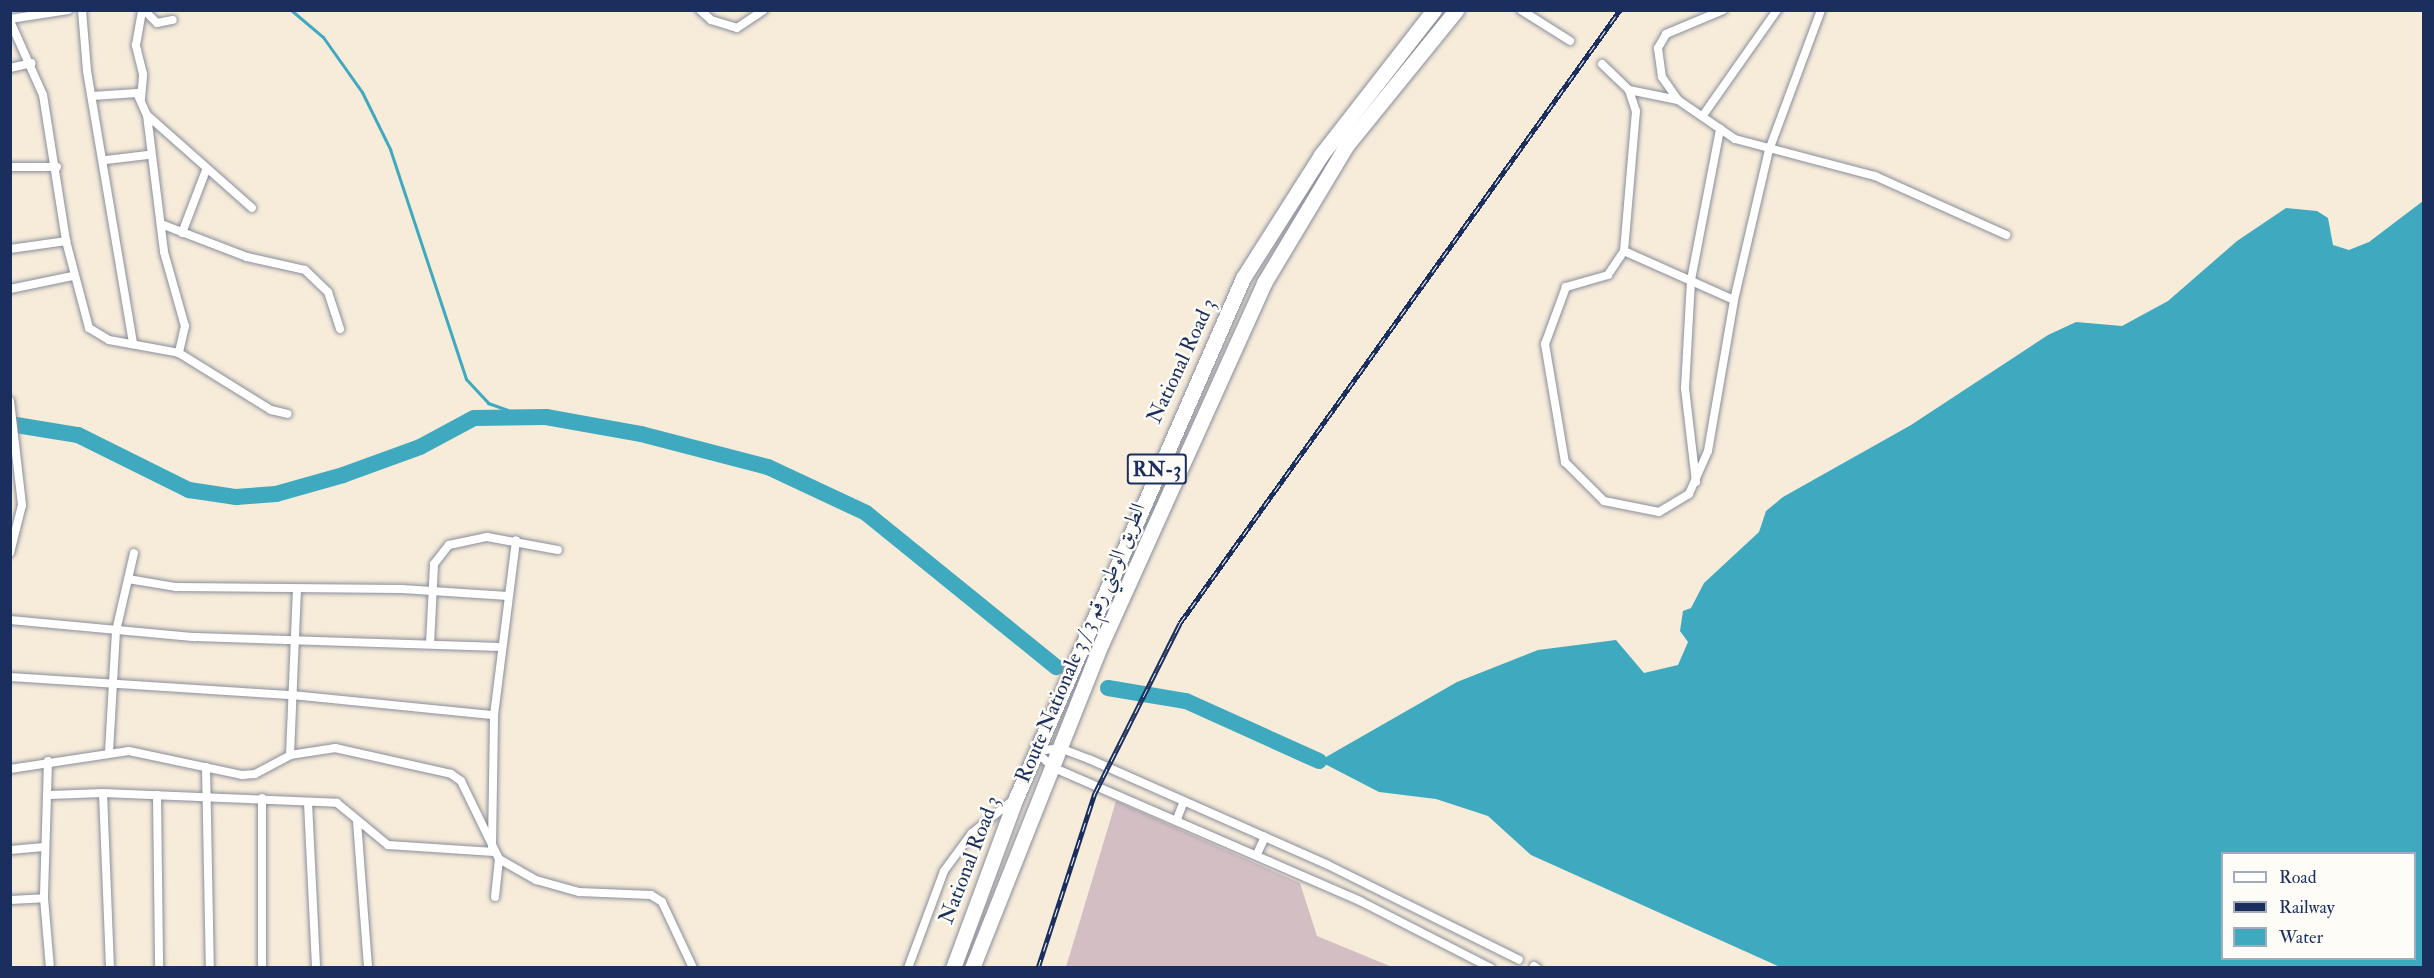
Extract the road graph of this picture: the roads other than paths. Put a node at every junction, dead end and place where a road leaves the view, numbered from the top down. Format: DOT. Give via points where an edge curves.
graph roads {
  1 [pos="68,10"];
  2 [pos="82,10"];
  3 [pos="143,10"];
  4 [pos="700,10"];
  5 [pos="764,10"];
  6 [pos="1434,10"];
  7 [pos="1456,10"];
  8 [pos="1521,10"];
  9 [pos="1723,10"];
  10 [pos="1777,10"];
  11 [pos="1821,10"];
  12 [pos="10,20"];
  13 [pos="173,20"];
  14 [pos="1570,41"];
  15 [pos="31,63"];
  16 [pos="1602,64"];
  17 [pos="10,68"];
  18 [pos="1629,90"];
  19 [pos="92,96"];
  20 [pos="141,100"];
  21 [pos="1678,100"];
  22 [pos="1704,114"];
  23 [pos="147,115"];
  24 [pos="1720,129"];
  25 [pos="1769,150"];
  26 [pos="148,155"];
  27 [pos="106,160"];
  28 [pos="57,166"];
  29 [pos="10,167"];
  30 [pos="206,170"];
  31 [pos="252,208"];
  32 [pos="161,224"];
  33 [pos="182,233"];
  34 [pos="2006,235"];
  35 [pos="66,242"];
  36 [pos="10,249"];
  37 [pos="1623,251"];
  38 [pos="73,276"];
  39 [pos="1691,280"];
  40 [pos="10,289"];
  41 [pos="1734,300"];
  42 [pos="340,329"];
  43 [pos="133,344"];
  44 [pos="179,353"];
  45 [pos="10,401"];
  46 [pos="288,414"];
  47 [pos="1696,483"];
  48 [pos="516,540"];
  49 [pos="558,550"];
  50 [pos="10,553"];
  51 [pos="134,553"];
  52 [pos="128,579"];
  53 [pos="297,589"];
  54 [pos="432,590"];
  55 [pos="508,596"];
  56 [pos="10,620"];
  57 [pos="116,630"];
  58 [pos="294,640"];
  59 [pos="430,644"];
  60 [pos="500,647"];
  61 [pos="10,677"];
  62 [pos="111,684"];
  63 [pos="292,695"];
  64 [pos="494,715"];
  65 [pos="1059,748"];
  66 [pos="1036,751"];
  67 [pos="109,752"];
  68 [pos="290,755"];
  69 [pos="48,761"];
  70 [pos="1052,766"];
  71 [pos="206,767"];
  72 [pos="10,769"];
  73 [pos="103,793"];
  74 [pos="50,795"];
  75 [pos="157,795"];
  76 [pos="208,795"];
  77 [pos="262,798"];
  78 [pos="1016,798"];
  79 [pos="1184,801"];
  80 [pos="308,803"];
  81 [pos="1177,819"];
  82 [pos="357,821"];
  83 [pos="1265,837"];
  84 [pos="44,847"];
  85 [pos="10,850"];
  86 [pos="495,853"];
  87 [pos="1257,854"];
  88 [pos="1369,885"];
  89 [pos="495,897"];
  90 [pos="44,898"];
  91 [pos="10,900"];
  92 [pos="1360,901"];
  93 [pos="1519,960"];
  94 [pos="50,968"];
  95 [pos="110,968"];
  96 [pos="159,968"];
  97 [pos="210,968"];
  98 [pos="262,968"];
  99 [pos="316,968"];
  100 [pos="368,968"];
  101 [pos="693,968"];
  102 [pos="908,968"];
  103 [pos="953,968"];
  104 [pos="972,968"];
  105 [pos="1491,968"];
  1 -- 12 [label="street"];
  2 -- 19 [label="street"];
  3 -- 13 [label="street" via="157,23"];
  3 -- 20 [label="street" via="136,45 143,74"];
  4 -- 5 [label="street" via="711,20 737,28"];
  6 -- 66 [label="highway, National Road 3 / RN-3" via="1321,155 1260,246 1176,424"];
  7 -- 65 [label="highway, Route Nationale 3 / الطريق الوطني رقم 3 / RN-3" via="1346,146 1287,238 1189,439"];
  8 -- 14 [label="street"];
  9 -- 21 [label="street" via="1666,34 1658,48 1662,77"];
  10 -- 22 [label="street"];
  11 -- 25 [label="street"];
  12 -- 15 [label="street"];
  15 -- 17 [label="street"];
  15 -- 28 [label="street" via="43,95"];
  16 -- 18 [label="street"];
  18 -- 21 [label="street"];
  18 -- 37 [label="street" via="1636,111"];
  19 -- 20 [label="street" via="137,93"];
  19 -- 27 [label="street"];
  20 -- 23 [label="street"];
  21 -- 22 [label="street"];
  22 -- 24 [label="street"];
  23 -- 26 [label="street"];
  23 -- 30 [label="street"];
  24 -- 25 [label="street"];
  24 -- 39 [label="street"];
  25 -- 34 [label="street" via="1875,176"];
  25 -- 41 [label="street"];
  26 -- 27 [label="street"];
  26 -- 32 [label="street"];
  27 -- 43 [label="street"];
  28 -- 29 [label="street"];
  28 -- 35 [label="street"];
  30 -- 31 [label="street"];
  30 -- 33 [label="street"];
  32 -- 33 [label="street"];
  32 -- 44 [label="street" via="171,287 185,326"];
  33 -- 42 [label="street" via="305,270 328,292"];
  35 -- 36 [label="street"];
  35 -- 38 [label="street"];
  37 -- 39 [label="street"];
  37 -- 47 [label="street" via="1608,275 1566,287 1545,344 1565,462 1604,501 1638,512 1671,508"];
  38 -- 40 [label="street"];
  38 -- 43 [label="street" via="89,328 97,337"];
  39 -- 41 [label="street"];
  39 -- 47 [label="street" via="1685,388"];
  41 -- 47 [label="street" via="1708,450"];
  43 -- 44 [label="street"];
  44 -- 46 [label="street" via="271,410"];
  45 -- 50 [label="street" via="22,505"];
  48 -- 49 [label="street"];
  48 -- 54 [label="street" via="487,537 449,545 434,564"];
  48 -- 55 [label="street"];
  51 -- 52 [label="street"];
  52 -- 53 [label="street" via="176,587"];
  52 -- 57 [label="street"];
  53 -- 54 [label="street"];
  53 -- 58 [label="street"];
  54 -- 55 [label="street"];
  54 -- 59 [label="street"];
  55 -- 60 [label="street"];
  56 -- 57 [label="street"];
  57 -- 58 [label="street"];
  57 -- 62 [label="street"];
  58 -- 59 [label="street"];
  58 -- 63 [label="street"];
  59 -- 60 [label="street"];
  60 -- 64 [label="street"];
  61 -- 62 [label="street"];
  62 -- 63 [label="street"];
  62 -- 67 [label="street"];
  63 -- 64 [label="street"];
  63 -- 68 [label="street"];
  64 -- 86 [label="street"];
  65 -- 66 [label="street"];
  65 -- 70 [label="highway, Route Nationale 3 / الطريق الوطني رقم 3 / RN-3"];
  65 -- 79 [label="street"];
  66 -- 70 [label="street"];
  66 -- 78 [label="highway, National Road 3 / RN-3"];
  67 -- 69 [label="street"];
  67 -- 71 [label="street"];
  68 -- 71 [label="street" via="255,774"];
  68 -- 86 [label="street" via="335,748 451,774 461,781"];
  69 -- 72 [label="street"];
  69 -- 74 [label="street"];
  70 -- 81 [label="street"];
  70 -- 104 [label="highway, Route Nationale 3 / الطريق الوطني رقم 3 / RN-3"];
  71 -- 76 [label="street"];
  73 -- 74 [label="street"];
  73 -- 75 [label="street"];
  73 -- 95 [label="street"];
  74 -- 84 [label="street"];
  75 -- 76 [label="street"];
  75 -- 96 [label="street"];
  76 -- 77 [label="street"];
  76 -- 97 [label="street"];
  77 -- 80 [label="street"];
  77 -- 98 [label="street"];
  78 -- 102 [label="street" via="972,833 944,871"];
  78 -- 103 [label="highway, National Road 3 / RN-3"];
  79 -- 81 [label="street"];
  79 -- 83 [label="street"];
  80 -- 82 [label="street" via="337,803"];
  80 -- 99 [label="street"];
  81 -- 87 [label="street"];
  82 -- 86 [label="street" via="388,845"];
  82 -- 100 [label="street"];
  83 -- 87 [label="street"];
  83 -- 88 [label="street"];
  84 -- 85 [label="street"];
  84 -- 90 [label="street"];
  86 -- 89 [label="street"];
  86 -- 101 [label="street" via="536,880 579,892 651,895 662,902"];
  87 -- 92 [label="street"];
  88 -- 92 [label="street"];
  88 -- 93 [label="street"];
  90 -- 91 [label="street"];
  90 -- 94 [label="street"];
  92 -- 105 [label="street"];
}
